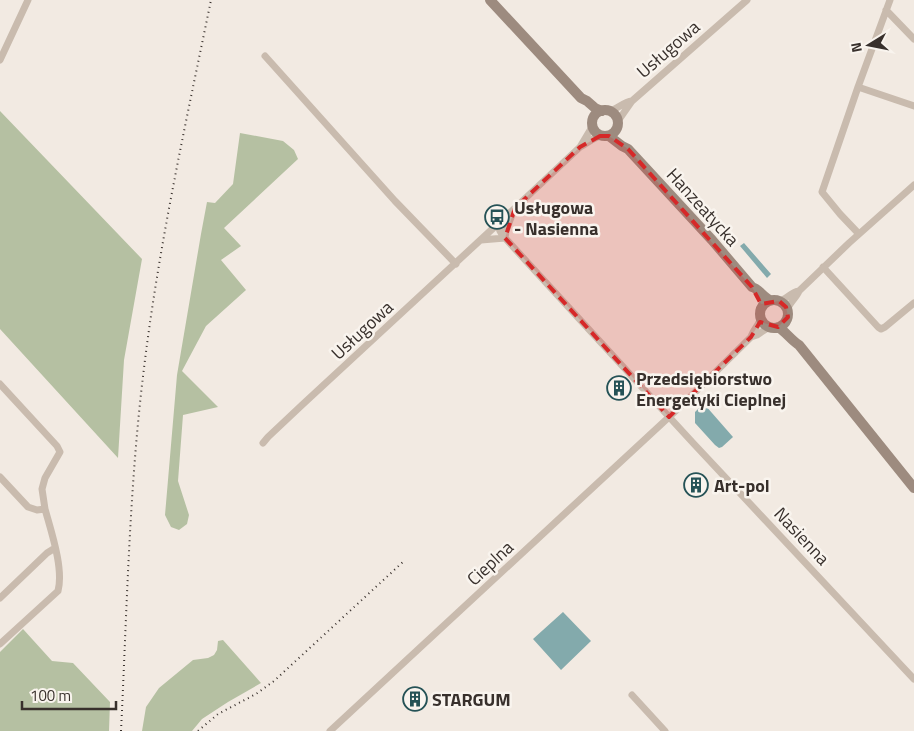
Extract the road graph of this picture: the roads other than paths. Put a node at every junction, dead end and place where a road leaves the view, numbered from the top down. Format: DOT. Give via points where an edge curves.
graph roads {
  1 [pos="28,0"];
  2 [pos="490,0"];
  3 [pos="747,0"];
  4 [pos="890,0"];
  5 [pos="886,10"];
  6 [pos="914,39"];
  7 [pos="265,56"];
  8 [pos="0,60"];
  9 [pos="858,87"];
  10 [pos="581,98"];
  11 [pos="632,101"];
  12 [pos="914,106"];
  13 [pos="606,111"];
  14 [pos="592,123"];
  15 [pos="618,124"];
  16 [pos="604,136"];
  17 [pos="580,147"];
  18 [pos="628,149"];
  19 [pos="914,185"];
  20 [pos="515,208"];
  21 [pos="499,223"];
  22 [pos="859,234"];
  23 [pos="505,238"];
  24 [pos="481,240"];
  25 [pos="456,264"];
  26 [pos="823,267"];
  27 [pos="752,287"];
  28 [pos="799,290"];
  29 [pos="775,301"];
  30 [pos="914,303"];
  31 [pos="762,307"];
  32 [pos="787,315"];
  33 [pos="761,318"];
  34 [pos="773,327"];
  35 [pos="751,337"];
  36 [pos="799,345"];
  37 [pos="0,384"];
  38 [pos="669,417"];
  39 [pos="264,444"];
  40 [pos="0,477"];
  41 [pos="914,488"];
  42 [pos="45,509"];
  43 [pos="55,548"];
  44 [pos="0,598"];
  45 [pos="0,644"];
  46 [pos="914,679"];
  47 [pos="632,695"];
  48 [pos="330,731"];
  49 [pos="665,731"];
  1 -- 8 [label="street"];
  2 -- 10 [label="street"];
  3 -- 11 [label="street, Usługowa"];
  4 -- 5 [label="street"];
  5 -- 6 [label="street"];
  5 -- 9 [label="street"];
  7 -- 25 [label="street"];
  9 -- 12 [label="street"];
  9 -- 22 [label="street" via="822,192"];
  10 -- 13 [label="street"];
  10 -- 14 [label="street" via="590,112"];
  11 -- 13 [label="street, Usługowa"];
  11 -- 15 [label="street, Usługowa"];
  13 -- 14 [label="street" via="596,114"];
  13 -- 15 [label="street" via="616,116"];
  14 -- 16 [label="street" via="594,131"];
  14 -- 17 [label="street, Usługowa"];
  15 -- 16 [label="street" via="614,133"];
  15 -- 18 [label="street, Hanzeatycka" via="619,134"];
  16 -- 17 [label="street, Usługowa"];
  16 -- 18 [label="street, Hanzeatycka"];
  17 -- 20 [label="street, Usługowa"];
  18 -- 27 [label="street, Hanzeatycka"];
  19 -- 22 [label="street"];
  20 -- 21 [label="street, Usługowa"];
  20 -- 23 [label="street, Usługowa"];
  21 -- 23 [label="street"];
  21 -- 24 [label="street, Usługowa"];
  22 -- 26 [label="street"];
  23 -- 24 [label="street"];
  23 -- 38 [label="street, Nasienna"];
  24 -- 25 [label="street, Usługowa"];
  25 -- 39 [label="street, Usługowa"];
  26 -- 28 [label="street"];
  26 -- 30 [label="street" via="881,329"];
  27 -- 29 [label="street, Hanzeatycka"];
  27 -- 31 [label="street, Hanzeatycka"];
  28 -- 29 [label="street" via="784,300"];
  28 -- 32 [label="street" via="789,305"];
  29 -- 31 [label="street" via="766,302"];
  29 -- 32 [label="street" via="784,304"];
  31 -- 33 [label="street"];
  32 -- 34 [label="street" via="782,326"];
  32 -- 36 [label="street"];
  33 -- 34 [label="street" via="762,322"];
  33 -- 35 [label="street"];
  34 -- 35 [label="street"];
  34 -- 36 [label="street" via="783,330"];
  35 -- 38 [label="street, Cieplna"];
  36 -- 41 [label="street"];
  37 -- 42 [label="street" via="60,452 42,488"];
  38 -- 46 [label="street, Nasienna"];
  38 -- 48 [label="street, Cieplna"];
  40 -- 42 [label="street" via="28,507"];
  42 -- 43 [label="street"];
  43 -- 44 [label="street"];
  43 -- 45 [label="street" via="61,582 58,591"];
  47 -- 49 [label="street"];
}
